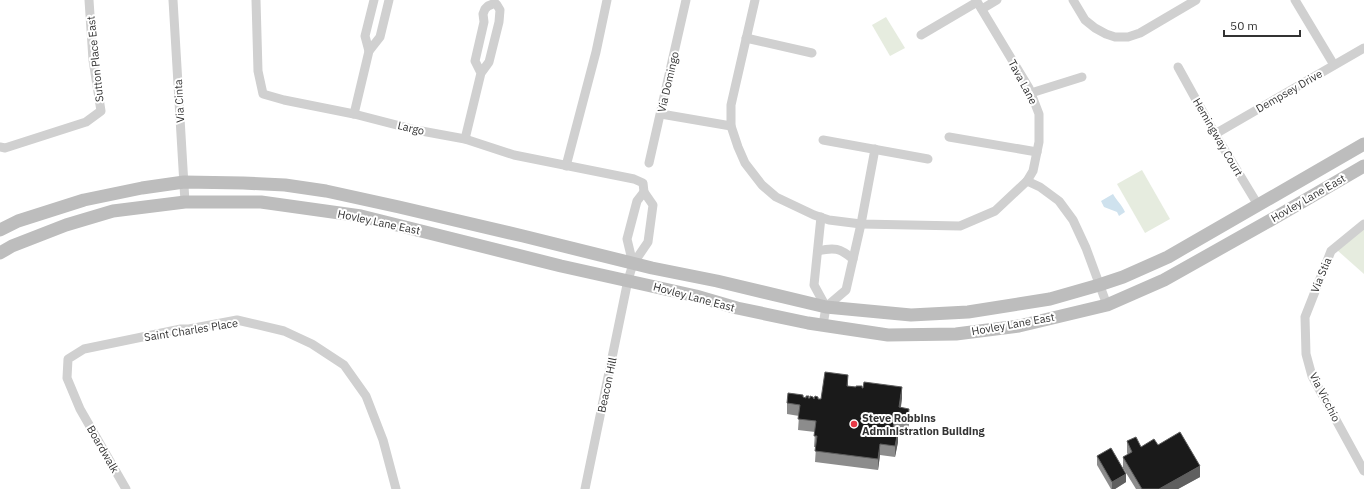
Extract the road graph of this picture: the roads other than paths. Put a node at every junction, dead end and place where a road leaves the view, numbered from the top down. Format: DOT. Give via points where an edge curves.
graph roads {
  1 [pos="89,0"];
  2 [pos="173,0"];
  3 [pos="256,0"];
  4 [pos="374,0"];
  5 [pos="389,0"];
  6 [pos="607,0"];
  7 [pos="686,0"];
  8 [pos="754,0"];
  9 [pos="997,0"];
  10 [pos="1073,0"];
  11 [pos="1196,0"];
  12 [pos="1295,0"];
  13 [pos="978,4"];
  14 [pos="921,36"];
  15 [pos="746,38"];
  16 [pos="1364,48"];
  17 [pos="369,51"];
  18 [pos="812,53"];
  19 [pos="1334,65"];
  20 [pos="1178,67"];
  21 [pos="481,73"];
  22 [pos="1082,77"];
  23 [pos="1031,92"];
  24 [pos="354,114"];
  25 [pos="661,114"];
  26 [pos="731,126"];
  27 [pos="1215,134"];
  28 [pos="949,137"];
  29 [pos="466,139"];
  30 [pos="823,140"];
  31 [pos="1364,144"];
  32 [pos="3,148"];
  33 [pos="875,149"];
  34 [pos="1037,152"];
  35 [pos="928,159"];
  36 [pos="649,163"];
  37 [pos="566,166"];
  38 [pos="1364,166"];
  39 [pos="1027,181"];
  40 [pos="184,182"];
  41 [pos="644,192"];
  42 [pos="185,202"];
  43 [pos="1258,205"];
  44 [pos="821,217"];
  45 [pos="861,224"];
  46 [pos="1364,224"];
  47 [pos="0,230"];
  48 [pos="818,251"];
  49 [pos="0,253"];
  50 [pos="853,259"];
  51 [pos="634,264"];
  52 [pos="628,280"];
  53 [pos="1099,285"];
  54 [pos="1107,305"];
  55 [pos="826,307"];
  56 [pos="1305,317"];
  57 [pos="823,325"];
  58 [pos="80,408"];
  59 [pos="1364,471"];
  60 [pos="126,489"];
  61 [pos="396,489"];
  62 [pos="585,489"];
  1 -- 32 [label="street, Sutton Place East" via="93,60 101,111 86,122"];
  2 -- 40 [label="street, Via Cinta"];
  3 -- 24 [label="street, Largo" via="258,71 263,94"];
  4 -- 17 [label="street" via="365,36"];
  5 -- 17 [label="street" via="380,37"];
  6 -- 37 [label="street"];
  7 -- 25 [label="street, Via Domingo"];
  8 -- 15 [label="street, Tava Lane"];
  9 -- 13 [label="street"];
  10 -- 11 [label="street" via="1085,20 1095,28 1115,37 1128,37"];
  12 -- 19 [label="street"];
  13 -- 14 [label="street"];
  13 -- 23 [label="street, Tava Lane"];
  15 -- 18 [label="street"];
  15 -- 26 [label="street, Tava Lane" via="731,105"];
  16 -- 19 [label="street, Dempsey Drive"];
  17 -- 24 [label="street"];
  19 -- 27 [label="street, Dempsey Drive"];
  20 -- 27 [label="street, Hemingway Court"];
  21 -- 21 [label="street" via="489,62 499,22 500,10 495,3 485,8 483,14 484,22 475,61"];
  21 -- 29 [label="street"];
  22 -- 23 [label="street"];
  23 -- 34 [label="street, Tava Lane" via="1039,114"];
  24 -- 29 [label="street, Largo" via="416,130"];
  25 -- 26 [label="street"];
  25 -- 36 [label="street, Via Domingo"];
  26 -- 44 [label="street, Tava Lane" via="745,163 762,186 776,197"];
  27 -- 43 [label="street, Hemingway Court"];
  28 -- 34 [label="street"];
  29 -- 37 [label="street, Largo" via="514,155"];
  30 -- 33 [label="street"];
  31 -- 43 [label="main road, Hovley Lane East"];
  33 -- 35 [label="street"];
  33 -- 45 [label="street"];
  34 -- 39 [label="street, Tava Lane" via="1033,171"];
  37 -- 41 [label="street, Largo" via="634,179 642,183"];
  38 -- 54 [label="main road, Hovley Lane East" via="1164,280"];
  39 -- 45 [label="street, Tava Lane" via="995,211 960,226"];
  39 -- 53 [label="street" via="1059,201 1073,220"];
  40 -- 42 [label="street, Via Cinta"];
  40 -- 47 [label="main road, Hovley Lane East" via="84,200 18,221"];
  40 -- 51 [label="main road, Hovley Lane East" via="278,185 326,191 509,232"];
  41 -- 51 [label="street" via="637,200 627,239"];
  41 -- 51 [label="street, Largo" via="653,205 648,242"];
  42 -- 49 [label="main road, Hovley Lane East" via="113,211 12,246"];
  42 -- 52 [label="main road, Hovley Lane East" via="261,202 361,216"];
  43 -- 53 [label="main road, Hovley Lane East" via="1168,257"];
  44 -- 45 [label="street, Tava Lane"];
  44 -- 48 [label="street"];
  45 -- 50 [label="street"];
  46 -- 56 [label="street, Via Stia" via="1331,252"];
  48 -- 50 [label="street" via="839,249"];
  48 -- 55 [label="street" via="814,285"];
  50 -- 55 [label="street" via="846,290"];
  51 -- 52 [label="street, Largo"];
  51 -- 55 [label="main road, Hovley Lane East"];
  52 -- 57 [label="main road, Hovley Lane East" via="737,308"];
  52 -- 62 [label="street, Beacon Hill"];
  53 -- 54 [label="street"];
  53 -- 55 [label="main road, Hovley Lane East" via="1050,299 968,312 911,315"];
  54 -- 57 [label="main road, Hovley Lane East" via="1019,326 956,334 888,335"];
  55 -- 57 [label="street"];
  56 -- 59 [label="street, Via Vicchio" via="1306,354 1312,376"];
  58 -- 60 [label="street, Boardwalk"];
  58 -- 61 [label="street, Saint Charles Place" via="67,378 68,359 84,349 237,320 284,331 312,344 344,365 366,396 383,440"];
}
